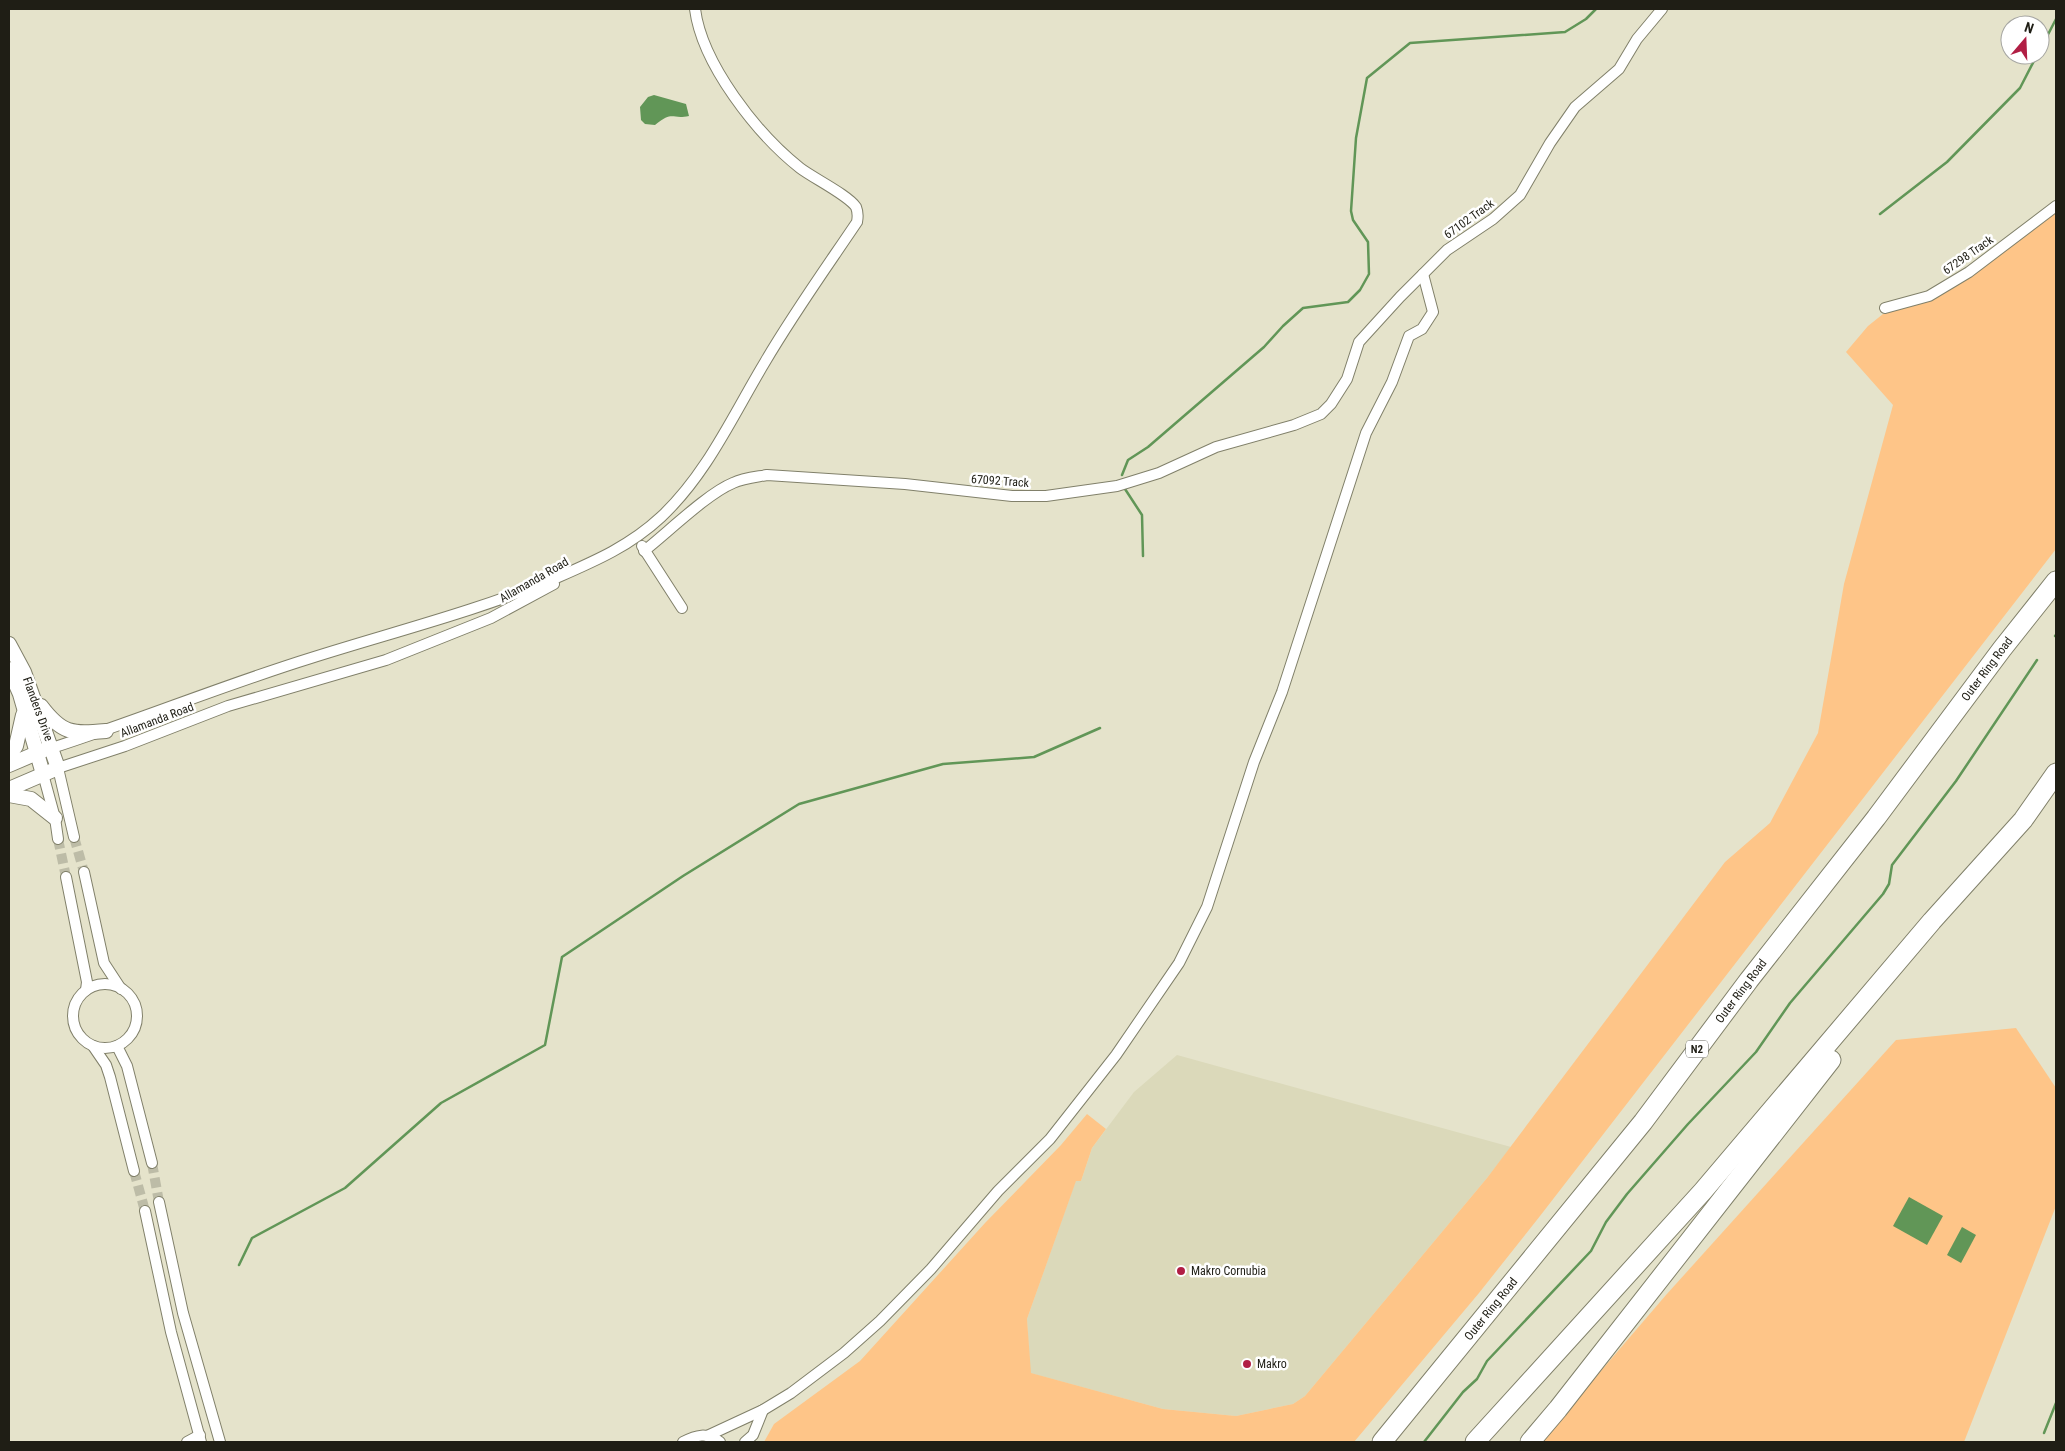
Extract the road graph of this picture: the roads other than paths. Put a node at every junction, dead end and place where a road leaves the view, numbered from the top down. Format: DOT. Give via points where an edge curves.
graph roads {
  1 [pos="695,9"];
  2 [pos="1662,9"];
  3 [pos="2056,206"];
  4 [pos="1422,274"];
  5 [pos="1885,308"];
  6 [pos="1347,379"];
  7 [pos="636,538"];
  8 [pos="644,551"];
  9 [pos="580,568"];
  10 [pos="2056,580"];
  11 [pos="682,608"];
  12 [pos="9,644"];
  13 [pos="9,669"];
  14 [pos="32,693"];
  15 [pos="23,704"];
  16 [pos="106,731"];
  17 [pos="52,748"];
  18 [pos="36,753"];
  19 [pos="9,756"];
  20 [pos="9,765"];
  21 [pos="58,768"];
  22 [pos="2056,773"];
  23 [pos="43,774"];
  24 [pos="9,789"];
  25 [pos="9,795"];
  26 [pos="55,818"];
  27 [pos="74,837"];
  28 [pos="58,839"];
  29 [pos="84,872"];
  30 [pos="66,877"];
  31 [pos="1890,972"];
  32 [pos="86,990"];
  33 [pos="121,990"];
  34 [pos="93,1046"];
  35 [pos="117,1046"];
  36 [pos="152,1164"];
  37 [pos="134,1171"];
  38 [pos="159,1202"];
  39 [pos="145,1212"];
  40 [pos="763,1410"];
  41 [pos="706,1436"];
  42 [pos="200,1439"];
  43 [pos="187,1442"];
  44 [pos="220,1442"];
  45 [pos="683,1442"];
  46 [pos="720,1442"];
  47 [pos="745,1442"];
  48 [pos="1382,1442"];
  49 [pos="1475,1442"];
  50 [pos="1530,1442"];
  1 -- 7 [label="street" via="713,60 753,123 802,169 852,203 858,215 704,466 662,516"];
  2 -- 4 [label="street, 67102 Track" via="1619,69 1575,107 1520,195 1493,219 1447,250"];
  3 -- 5 [label="street, 67298 Track" via="1953,282 1928,296"];
  4 -- 6 [label="street, 67102 Track" via="1359,342"];
  4 -- 40 [label="street" via="1433,312 1422,329 1409,336 1392,382 1366,432 1282,692 1254,762 1207,907 1179,964 1116,1055 1050,1139 998,1191 930,1269 844,1353"];
  6 -- 8 [label="street, 67092 Track" via="1331,404 1320,414 1216,447 1159,473 1117,486 1046,496 1012,496 905,484 767,475 733,483"];
  7 -- 8 [label="street"];
  7 -- 9 [label="street" via="614,553"];
  8 -- 11 [label="street"];
  9 -- 16 [label="street, Allamanda Road" via="494,602 220,688"];
  9 -- 21 [label="street, Allamanda Road" via="542,592 450,636 386,660 228,706"];
  10 -- 48 [label="highway, Outer Ring Road / N2" via="1636,1130"];
  12 -- 14 [label="street, Flanders Drive"];
  13 -- 15 [label="street, Flanders Drive"];
  14 -- 16 [label="street" via="54,722 66,730 78,733"];
  14 -- 17 [label="street, Flanders Drive"];
  15 -- 18 [label="street, Flanders Drive"];
  15 -- 19 [label="street" via="20,733"];
  16 -- 17 [label="street, Allamanda Road"];
  17 -- 18 [label="street, Flanders Drive"];
  17 -- 21 [label="street, Flanders Drive"];
  18 -- 20 [label="street, Flanders Drive"];
  18 -- 23 [label="street, Flanders Drive"];
  21 -- 23 [label="street"];
  21 -- 27 [label="street"];
  22 -- 31 [label="highway" via="2023,820"];
  23 -- 24 [label="street"];
  23 -- 26 [label="street"];
  25 -- 26 [label="street" via="31,799"];
  26 -- 28 [label="street"];
  29 -- 33 [label="street" via="104,963"];
  30 -- 32 [label="street"];
  31 -- 49 [label="highway" via="1702,1191"];
  31 -- 50 [label="highway" via="1875,1002 1846,1041"];
  32 -- 33 [label="street" via="102,984"];
  32 -- 34 [label="street" via="76,1003 73,1019 79,1035"];
  33 -- 35 [label="street" via="132,1000 136,1018 131,1034"];
  34 -- 35 [label="street"];
  34 -- 37 [label="street" via="110,1077"];
  35 -- 36 [label="street" via="127,1066"];
  38 -- 44 [label="street" via="183,1313"];
  39 -- 42 [label="street" via="171,1332"];
  40 -- 41 [label="street"];
  40 -- 47 [label="street" via="753,1435"];
  41 -- 45 [label="street"];
  41 -- 46 [label="street"];
  42 -- 43 [label="street"];
}
